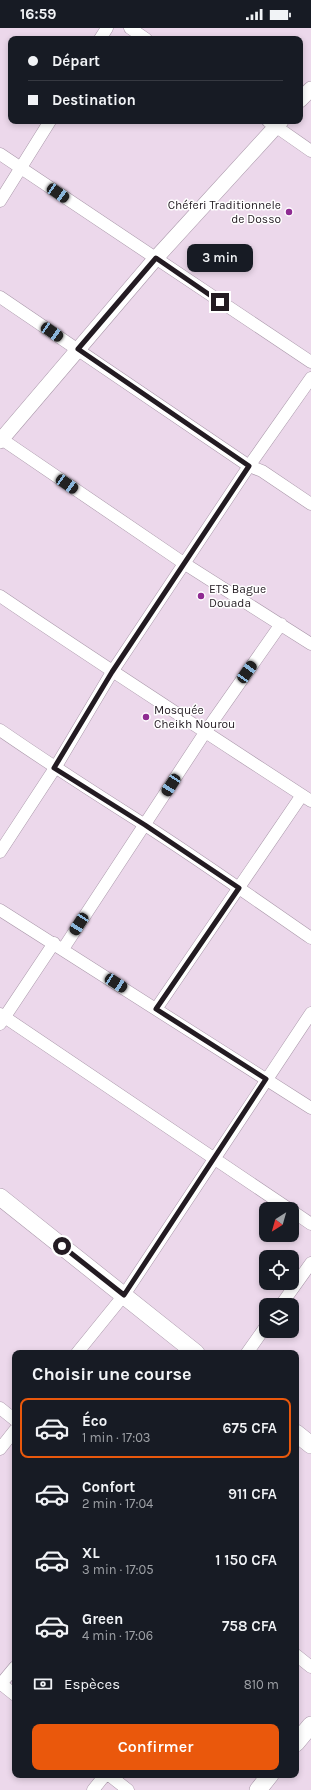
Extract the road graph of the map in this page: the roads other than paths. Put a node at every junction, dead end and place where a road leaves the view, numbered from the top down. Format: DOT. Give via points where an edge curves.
graph roads {
  1 [pos="130,28"];
  2 [pos="142,36"];
  3 [pos="311,88"];
  4 [pos="303,97"];
  5 [pos="48,124"];
  6 [pos="274,124"];
  7 [pos="276,124"];
  8 [pos="311,151"];
  9 [pos="0,154"];
  10 [pos="21,168"];
  11 [pos="0,201"];
  12 [pos="156,258"];
  13 [pos="0,297"];
  14 [pos="78,349"];
  15 [pos="311,362"];
  16 [pos="311,378"];
  17 [pos="1,439"];
  18 [pos="249,466"];
  19 [pos="311,504"];
  20 [pos="185,564"];
  21 [pos="0,596"];
  22 [pos="281,624"];
  23 [pos="311,644"];
  24 [pos="112,672"];
  25 [pos="0,730"];
  26 [pos="206,731"];
  27 [pos="54,768"];
  28 [pos="307,798"];
  29 [pos="145,825"];
  30 [pos="0,852"];
  31 [pos="239,888"];
  32 [pos="0,910"];
  33 [pos="311,938"];
  34 [pos="58,946"];
  35 [pos="156,1009"];
  36 [pos="311,1013"];
  37 [pos="2,1018"];
  38 [pos="266,1079"];
  39 [pos="311,1108"];
  40 [pos="214,1159"];
  41 [pos="0,1197"];
  42 [pos="278,1202"];
  43 [pos="299,1216"];
  44 [pos="311,1224"];
  45 [pos="311,1263"];
  46 [pos="124,1295"];
  47 [pos="286,1298"];
  48 [pos="259,1336"];
  49 [pos="79,1350"];
  50 [pos="192,1350"];
  51 [pos="249,1350"];
  52 [pos="0,1408"];
  53 [pos="12,1418"];
  54 [pos="12,1434"];
  55 [pos="299,1435"];
  56 [pos="311,1445"];
  57 [pos="0,1449"];
  58 [pos="299,1657"];
  59 [pos="311,1667"];
  60 [pos="12,1670"];
  61 [pos="0,1684"];
  62 [pos="12,1693"];
  63 [pos="311,1725"];
  64 [pos="299,1739"];
  65 [pos="103,1778"];
  66 [pos="113,1778"];
  67 [pos="268,1778"];
  68 [pos="93,1790"];
  69 [pos="128,1790"];
  70 [pos="258,1790"];
  1 -- 2 [label="street"];
  3 -- 4 [label="street"];
  5 -- 10 [label="street"];
  6 -- 12 [label="street"];
  7 -- 8 [label="street"];
  9 -- 10 [label="street"];
  10 -- 11 [label="street"];
  10 -- 12 [label="street"];
  12 -- 14 [label="street"];
  12 -- 15 [label="street"];
  13 -- 14 [label="street"];
  14 -- 17 [label="street"];
  14 -- 18 [label="street"];
  16 -- 18 [label="street"];
  17 -- 20 [label="street"];
  18 -- 19 [label="street" via="262,471"];
  18 -- 20 [label="street"];
  20 -- 22 [label="street"];
  20 -- 24 [label="street"];
  21 -- 24 [label="street"];
  22 -- 23 [label="street"];
  22 -- 26 [label="street"];
  24 -- 26 [label="street"];
  24 -- 27 [label="street"];
  25 -- 27 [label="street"];
  26 -- 28 [label="street"];
  26 -- 29 [label="street"];
  27 -- 29 [label="street"];
  27 -- 30 [label="street"];
  28 -- 31 [label="street"];
  29 -- 31 [label="street"];
  29 -- 34 [label="street"];
  31 -- 33 [label="street"];
  31 -- 35 [label="street"];
  32 -- 34 [label="street"];
  34 -- 35 [label="street"];
  34 -- 37 [label="street"];
  35 -- 38 [label="street"];
  36 -- 38 [label="street"];
  37 -- 40 [label="street"];
  38 -- 39 [label="street"];
  38 -- 40 [label="street"];
  40 -- 42 [label="street"];
  40 -- 46 [label="street"];
  41 -- 46 [label="main road"];
  43 -- 44 [label="street"];
  45 -- 47 [label="street"];
  46 -- 49 [label="street"];
  46 -- 50 [label="main road"];
  48 -- 51 [label="street"];
  52 -- 53 [label="street"];
  54 -- 57 [label="street"];
  55 -- 56 [label="main road"];
  58 -- 59 [label="street"];
  60 -- 61 [label="street"];
  61 -- 62 [label="street"];
  63 -- 64 [label="main road"];
  65 -- 68 [label="street"];
  66 -- 69 [label="street"];
  67 -- 70 [label="main road"];
}
